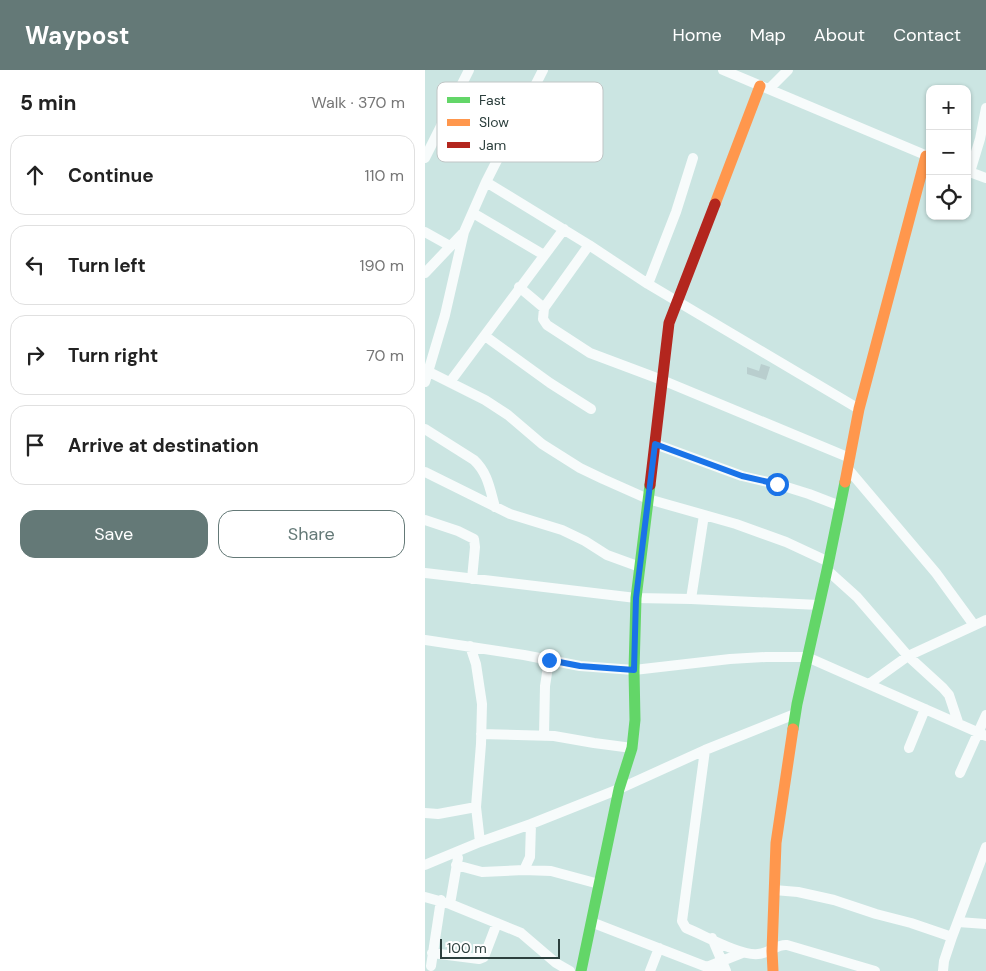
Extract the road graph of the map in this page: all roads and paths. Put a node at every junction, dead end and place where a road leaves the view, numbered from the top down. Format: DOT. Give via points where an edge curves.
graph roads {
  1 [pos="469,70"];
  2 [pos="543,70"];
  3 [pos="723,70"];
  4 [pos="788,70"];
  5 [pos="463,82"];
  6 [pos="537,82"];
  7 [pos="764,88"];
  8 [pos="986,108"];
  9 [pos="437,134"];
  10 [pos="926,155"];
  11 [pos="425,158"];
  12 [pos="693,158"];
  13 [pos="495,162"];
  14 [pos="926,163"];
  15 [pos="971,165"];
  16 [pos="971,172"];
  17 [pos="986,178"];
  18 [pos="485,182"];
  19 [pos="473,213"];
  20 [pos="563,229"];
  21 [pos="425,232"];
  22 [pos="464,232"];
  23 [pos="589,245"];
  24 [pos="450,246"];
  25 [pos="544,255"];
  26 [pos="425,273"];
  27 [pos="648,284"];
  28 [pos="519,288"];
  29 [pos="677,300"];
  30 [pos="544,308"];
  31 [pos="485,336"];
  32 [pos="426,374"];
  33 [pos="662,380"];
  34 [pos="450,382"];
  35 [pos="591,409"];
  36 [pos="859,409"];
  37 [pos="425,430"];
  38 [pos="655,444"];
  39 [pos="849,463"];
  40 [pos="425,472"];
  41 [pos="648,499"];
  42 [pos="840,506"];
  43 [pos="495,507"];
  44 [pos="704,515"];
  45 [pos="425,520"];
  46 [pos="828,566"];
  47 [pos="640,567"];
  48 [pos="425,573"];
  49 [pos="472,579"];
  50 [pos="636,598"];
  51 [pos="691,599"];
  52 [pos="819,605"];
  53 [pos="986,620"];
  54 [pos="974,624"];
  55 [pos="425,640"];
  56 [pos="471,646"];
  57 [pos="908,656"];
  58 [pos="807,657"];
  59 [pos="549,660"];
  60 [pos="634,670"];
  61 [pos="869,684"];
  62 [pos="925,709"];
  63 [pos="795,714"];
  64 [pos="986,715"];
  65 [pos="958,722"];
  66 [pos="481,734"];
  67 [pos="982,734"];
  68 [pos="544,735"];
  69 [pos="632,748"];
  70 [pos="909,748"];
  71 [pos="705,750"];
  72 [pos="960,773"];
  73 [pos="619,788"];
  74 [pos="476,807"];
  75 [pos="425,813"];
  76 [pos="531,824"];
  77 [pos="480,842"];
  78 [pos="460,850"];
  79 [pos="985,851"];
  80 [pos="425,865"];
  81 [pos="457,865"];
  82 [pos="524,870"];
  83 [pos="599,884"];
  84 [pos="774,890"];
  85 [pos="425,897"];
  86 [pos="445,902"];
  87 [pos="591,922"];
  88 [pos="958,922"];
  89 [pos="497,923"];
  90 [pos="986,924"];
  91 [pos="952,937"];
  92 [pos="711,938"];
  93 [pos="659,948"];
  94 [pos="772,951"];
  95 [pos="432,953"];
  96 [pos="742,953"];
  97 [pos="431,966"];
  98 [pos="722,968"];
  99 [pos="570,971"];
  100 [pos="581,971"];
  101 [pos="649,971"];
  102 [pos="773,971"];
  103 [pos="875,971"];
  104 [pos="943,971"];
  1 -- 5 [label="street"];
  2 -- 6 [label="street"];
  3 -- 7 [label="street"];
  4 -- 7 [label="street"];
  7 -- 10 [label="street"];
  7 -- 29 [label="street"];
  8 -- 15 [label="street"];
  9 -- 11 [label="street"];
  12 -- 27 [label="street"];
  13 -- 18 [label="street"];
  14 -- 36 [label="street"];
  16 -- 17 [label="street"];
  18 -- 19 [label="street"];
  18 -- 20 [label="street"];
  19 -- 22 [label="street"];
  19 -- 25 [label="street"];
  20 -- 23 [label="street"];
  20 -- 25 [label="street"];
  21 -- 24 [label="street"];
  22 -- 24 [label="street"];
  22 -- 32 [label="street" via="445,315"];
  23 -- 27 [label="street"];
  23 -- 30 [label="street"];
  24 -- 26 [label="street"];
  25 -- 28 [label="street"];
  27 -- 29 [label="street"];
  28 -- 30 [label="street"];
  28 -- 31 [label="street"];
  29 -- 33 [label="street" via="669,324"];
  29 -- 36 [label="street"];
  30 -- 33 [label="street" via="543,319 547,325 577,346 605,360"];
  31 -- 34 [label="street"];
  31 -- 35 [label="street"];
  32 -- 34 [label="street"];
  33 -- 38 [label="street"];
  33 -- 39 [label="street"];
  34 -- 41 [label="street" via="485,400 542,444 573,463"];
  36 -- 39 [label="street"];
  37 -- 43 [label="street" via="481,466"];
  38 -- 41 [label="street"];
  38 -- 42 [label="street" via="742,476 801,491"];
  39 -- 42 [label="street"];
  39 -- 54 [label="street"];
  40 -- 43 [label="street"];
  41 -- 44 [label="street"];
  41 -- 47 [label="street"];
  42 -- 46 [label="street"];
  43 -- 47 [label="street" via="567,532 607,556"];
  44 -- 46 [label="street" via="786,542"];
  44 -- 51 [label="street"];
  45 -- 49 [label="street" via="474,539"];
  46 -- 52 [label="street"];
  46 -- 57 [label="street"];
  47 -- 50 [label="street"];
  48 -- 49 [label="street"];
  49 -- 50 [label="street"];
  50 -- 51 [label="street"];
  50 -- 60 [label="street"];
  51 -- 52 [label="street"];
  52 -- 58 [label="street"];
  53 -- 54 [label="street"];
  54 -- 57 [label="street"];
  55 -- 56 [label="street"];
  56 -- 59 [label="street"];
  56 -- 66 [label="street" via="482,704"];
  57 -- 61 [label="street"];
  57 -- 65 [label="street" via="949,695"];
  58 -- 60 [label="street" via="730,659"];
  58 -- 61 [label="street"];
  58 -- 63 [label="street"];
  59 -- 60 [label="street"];
  59 -- 68 [label="street"];
  60 -- 69 [label="street"];
  61 -- 62 [label="street"];
  62 -- 65 [label="street"];
  62 -- 70 [label="street"];
  63 -- 71 [label="street"];
  63 -- 84 [label="street" via="776,843"];
  64 -- 67 [label="street"];
  65 -- 67 [label="street"];
  66 -- 68 [label="street"];
  66 -- 74 [label="street"];
  67 -- 72 [label="street"];
  68 -- 69 [label="street"];
  69 -- 73 [label="street"];
  71 -- 73 [label="street"];
  71 -- 92 [label="street" via="682,921 685,928"];
  73 -- 76 [label="street"];
  73 -- 83 [label="street"];
  74 -- 75 [label="street" via="447,813"];
  74 -- 77 [label="street"];
  76 -- 77 [label="street"];
  76 -- 82 [label="street" via="530,857"];
  77 -- 78 [label="street"];
  78 -- 80 [label="street"];
  78 -- 81 [label="street"];
  79 -- 88 [label="street"];
  81 -- 82 [label="street" via="482,872"];
  81 -- 86 [label="street"];
  82 -- 83 [label="street" via="551,871"];
  83 -- 87 [label="street"];
  84 -- 91 [label="street" via="834,900"];
  84 -- 94 [label="street"];
  85 -- 86 [label="street"];
  86 -- 89 [label="street"];
  86 -- 95 [label="street"];
  87 -- 93 [label="street"];
  87 -- 100 [label="street"];
  88 -- 90 [label="street"];
  88 -- 91 [label="street"];
  89 -- 95 [label="street" via="484,957"];
  89 -- 99 [label="street" via="521,933"];
  91 -- 104 [label="street"];
  92 -- 96 [label="street"];
  92 -- 98 [label="street"];
  93 -- 98 [label="street" via="707,967"];
  93 -- 101 [label="street"];
  94 -- 96 [label="street"];
  94 -- 102 [label="street"];
  94 -- 103 [label="street" via="787,945"];
  95 -- 97 [label="street"];
  96 -- 98 [label="street"];
}
